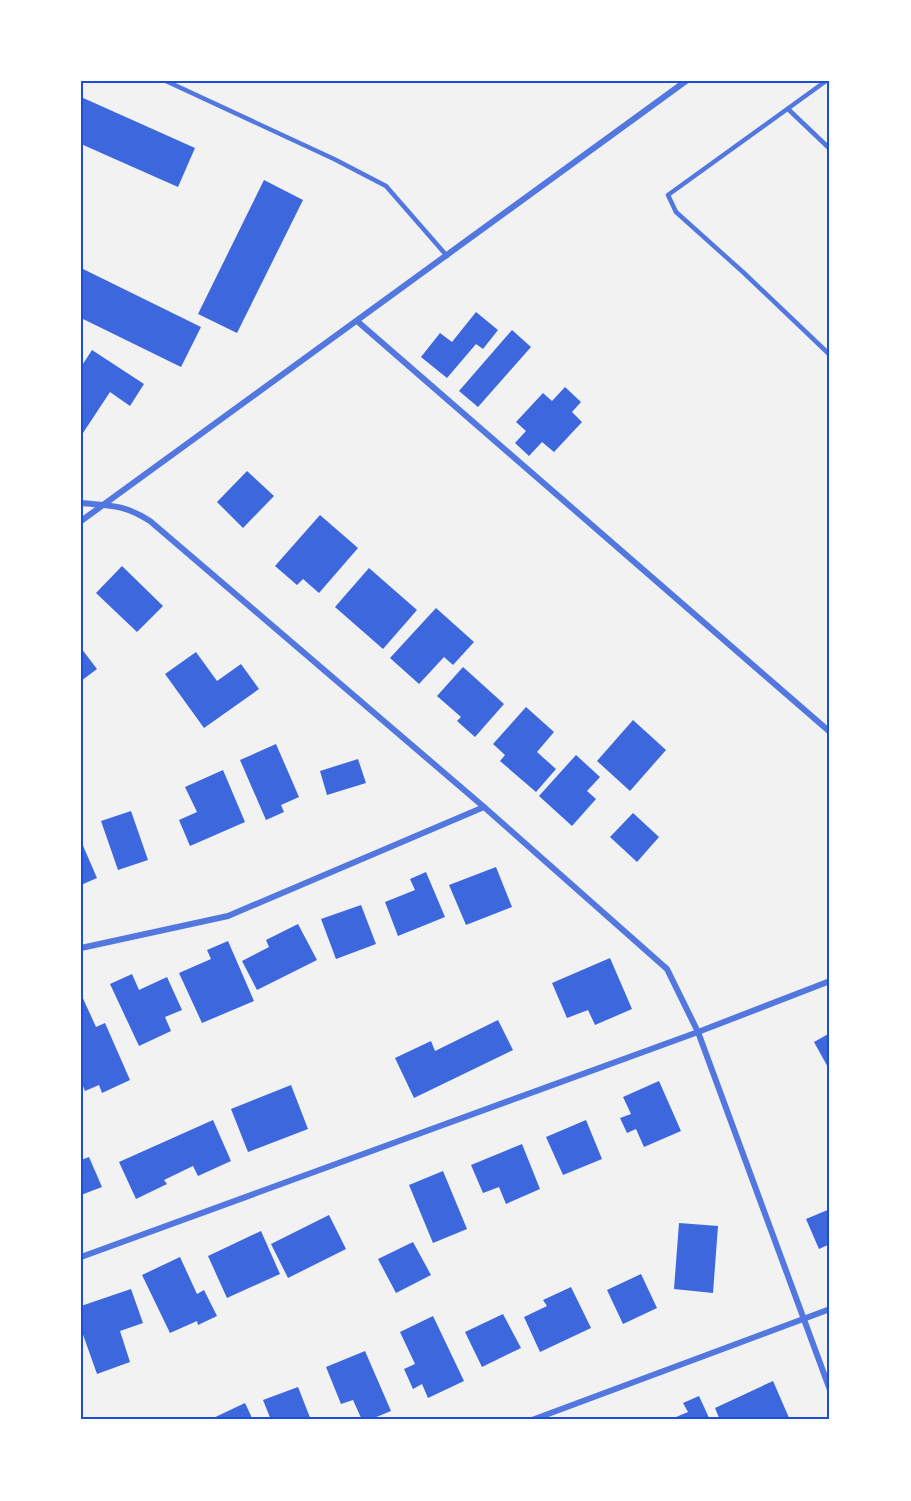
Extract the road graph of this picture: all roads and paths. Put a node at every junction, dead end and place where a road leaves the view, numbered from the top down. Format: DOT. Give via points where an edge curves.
graph roads {
  1 [pos="166,81"];
  2 [pos="686,81"];
  3 [pos="826,81"];
  4 [pos="788,109"];
  5 [pos="830,148"];
  6 [pos="447,256"];
  7 [pos="357,321"];
  8 [pos="830,355"];
  9 [pos="81,503"];
  10 [pos="104,504"];
  11 [pos="81,521"];
  12 [pos="830,732"];
  13 [pos="484,807"];
  14 [pos="81,948"];
  15 [pos="830,981"];
  16 [pos="698,1032"];
  17 [pos="81,1257"];
  18 [pos="830,1309"];
  19 [pos="804,1319"];
  20 [pos="830,1390"];
  21 [pos="532,1420"];
  1 -- 6 [label="lane" via="386,186"];
  2 -- 6 [label="street"];
  3 -- 4 [label="lane"];
  4 -- 5 [label="lane"];
  4 -- 8 [label="lane" via="668,195 676,212"];
  6 -- 7 [label="street"];
  7 -- 10 [label="street"];
  7 -- 12 [label="street"];
  9 -- 10 [label="street"];
  10 -- 11 [label="street"];
  10 -- 13 [label="street" via="127,509 150,521"];
  13 -- 14 [label="street" via="228,916"];
  13 -- 16 [label="street" via="668,969"];
  15 -- 16 [label="street"];
  16 -- 17 [label="street"];
  16 -- 19 [label="street"];
  18 -- 19 [label="street"];
  19 -- 20 [label="street"];
  19 -- 21 [label="street"];
}
